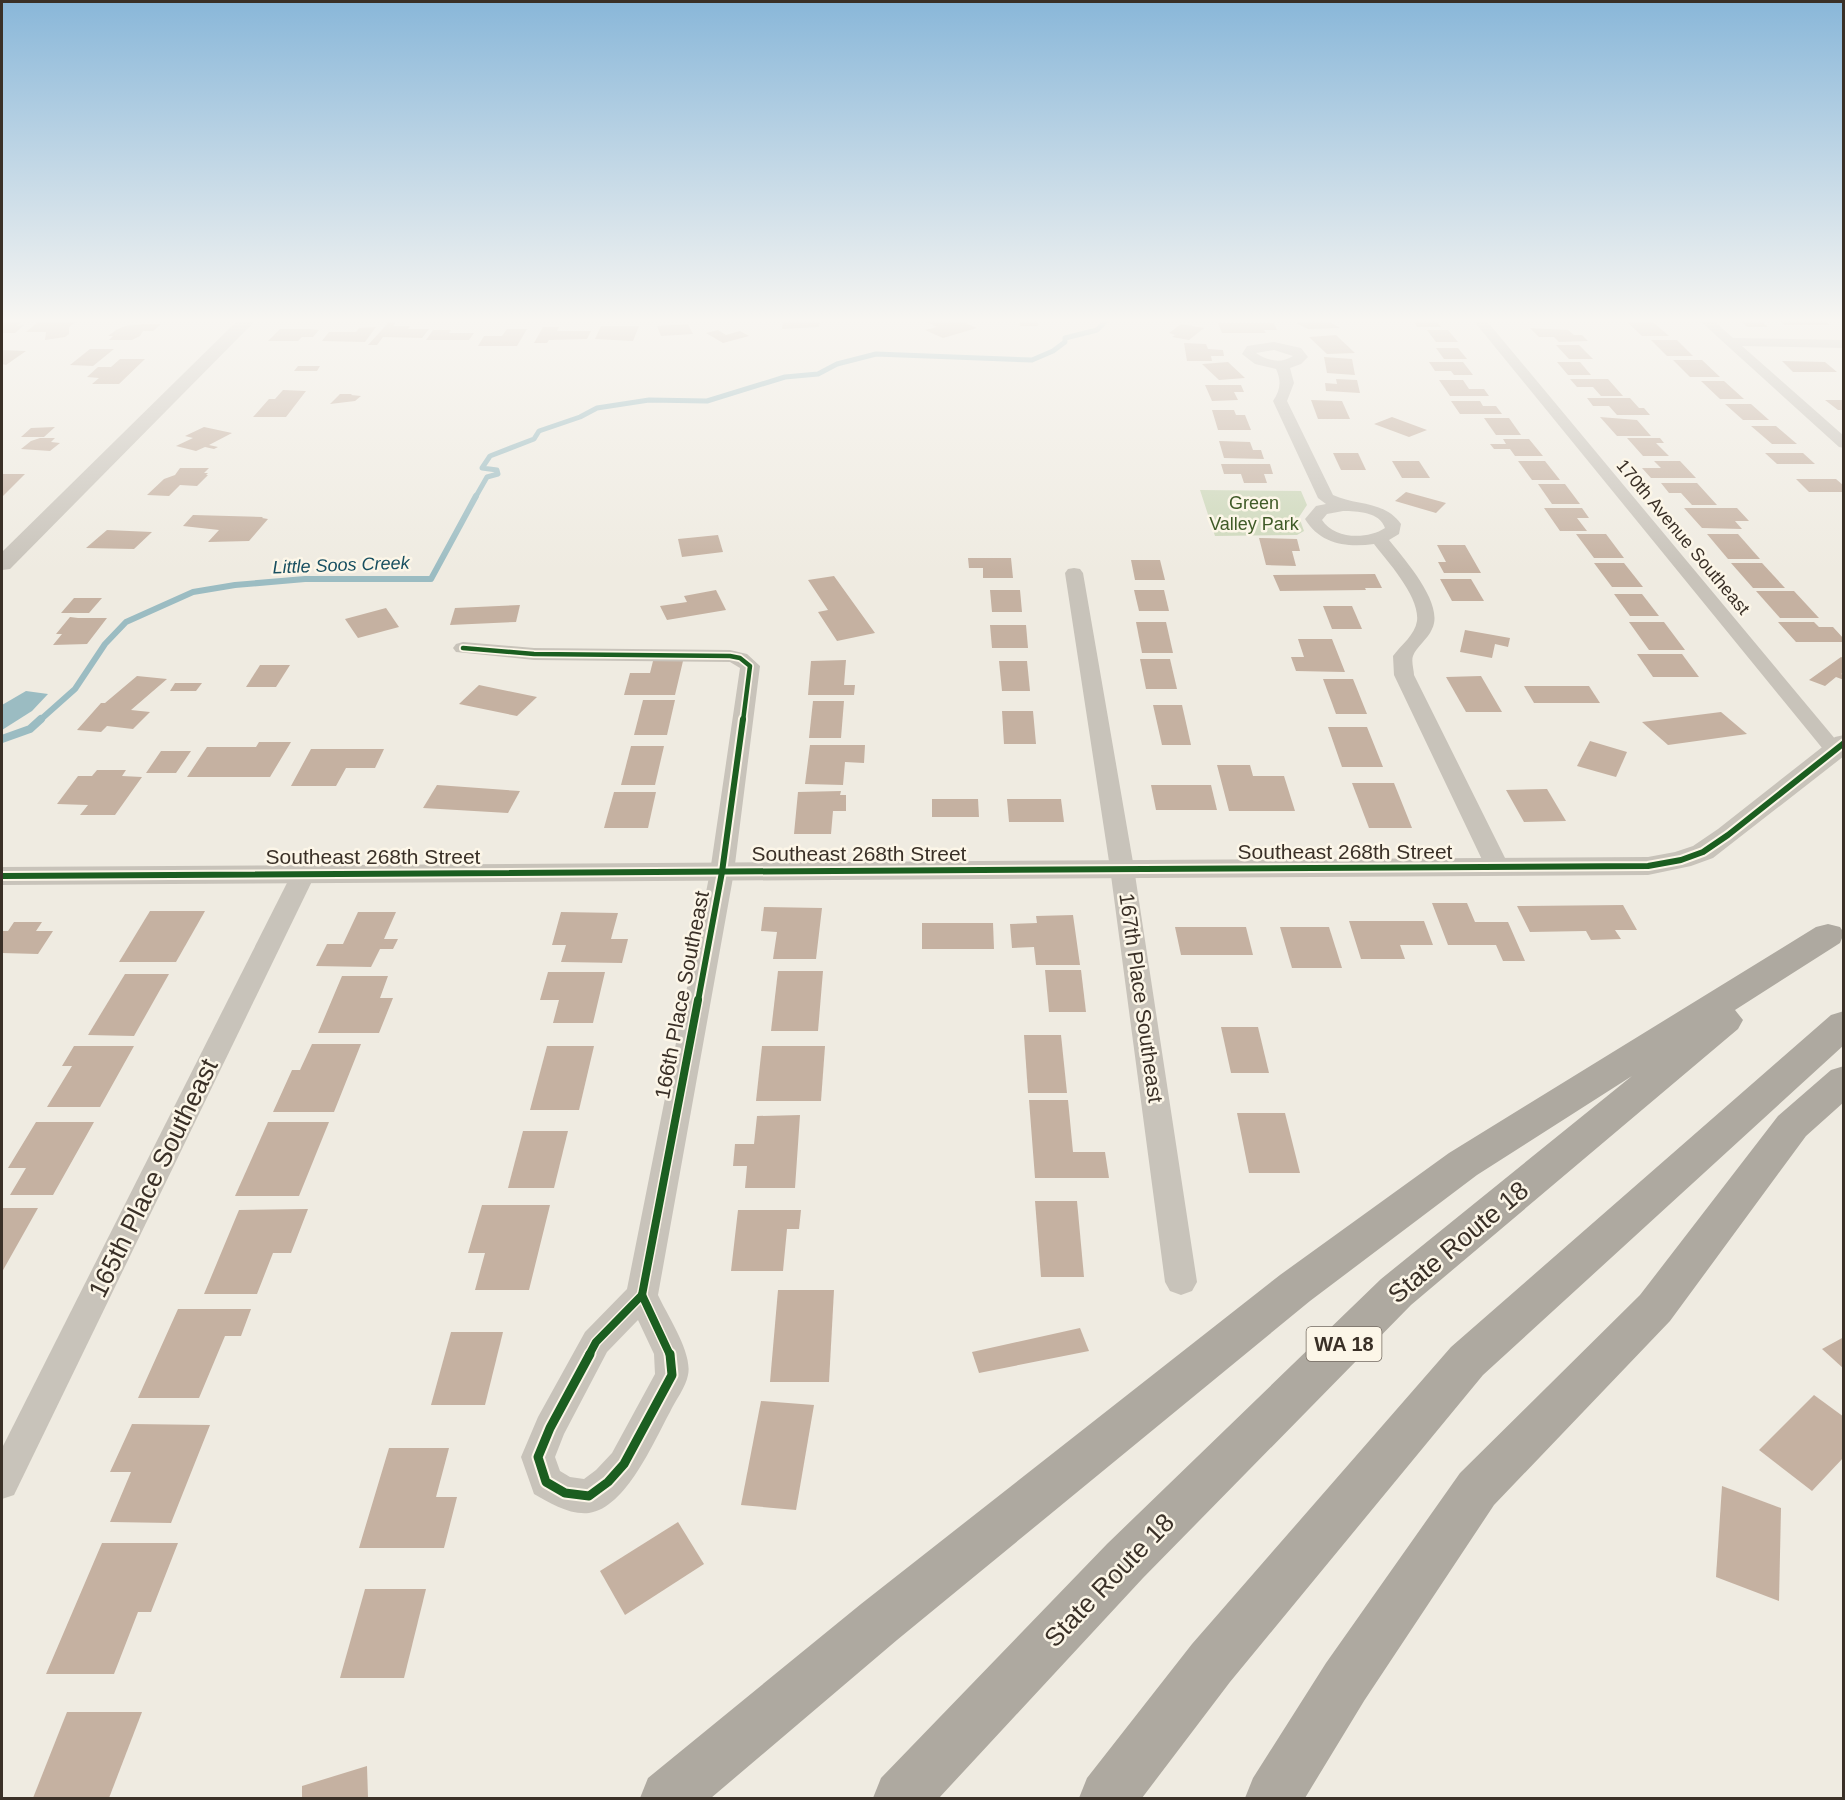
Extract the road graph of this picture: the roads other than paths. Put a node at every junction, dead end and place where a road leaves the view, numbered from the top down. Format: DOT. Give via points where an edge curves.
graph roads {
  1 [pos="163,404"];
  2 [pos="1281,404"];
  3 [pos="1550,404"];
  4 [pos="1801,404"];
  5 [pos="1827,427"];
  6 [pos="1844,427"];
  7 [pos="1844,444"];
  8 [pos="1343,506"];
  9 [pos="1379,538"];
  10 [pos="2,564"];
  11 [pos="1074,573"];
  12 [pos="462,648"];
  13 [pos="1839,747"];
  14 [pos="1122,868"];
  15 [pos="1498,868"];
  16 [pos="722,872"];
  17 [pos="304,873"];
  18 [pos="2,876"];
  19 [pos="1836,930"];
  20 [pos="1844,1024"];
  21 [pos="1844,1080"];
  22 [pos="1181,1282"];
  23 [pos="642,1295"];
  24 [pos="2,1483"];
  25 [pos="668,1798"];
  26 [pos="901,1798"];
  27 [pos="1107,1798"];
  28 [pos="1273,1798"];
  1 -- 10 [label="street"];
  2 -- 8 [label="street" via="1326,498"];
  3 -- 13 [label="street, 170th Avenue Southeast"];
  4 -- 5 [label="street"];
  5 -- 6 [label="street"];
  5 -- 7 [label="street"];
  8 -- 9 [label="street" via="1369,509 1388,518 1393,530"];
  8 -- 9 [label="street" via="1322,510 1313,519 1315,525 1342,538"];
  9 -- 15 [label="street" via="1419,595 1426,613 1416,642 1402,656 1404,675"];
  11 -- 14 [label="street, 167th Place Southeast"];
  12 -- 16 [label="street, 166th Place Southeast" via="534,654 730,656 750,666"];
  13 -- 15 [label="street, Southeast 268th Street" via="1728,835 1703,852 1681,860 1648,866"];
  14 -- 15 [label="street, Southeast 268th Street"];
  14 -- 16 [label="street, Southeast 268th Street"];
  14 -- 22 [label="street, 167th Place Southeast"];
  16 -- 17 [label="street, Southeast 268th Street"];
  16 -- 23 [label="street, 166th Place Southeast"];
  17 -- 18 [label="street, Southeast 268th Street"];
  17 -- 24 [label="street, 165th Place Southeast"];
  19 -- 25 [label="highway" via="1463,1164 1295,1288 889,1614"];
  19 -- 26 [label="highway, State Route 18 / WA 18" via="1396,1292 1125,1561"];
  20 -- 27 [label="highway" via="1467,1361 1211,1663"];
  21 -- 28 [label="highway" via="1792,1126 1656,1308 1477,1490 1345,1682"];
  23 -- 23 [label="street" via="596,1342 538,1457 546,1482 565,1493 589,1496 608,1482 624,1464 672,1375 670,1354"];
}
